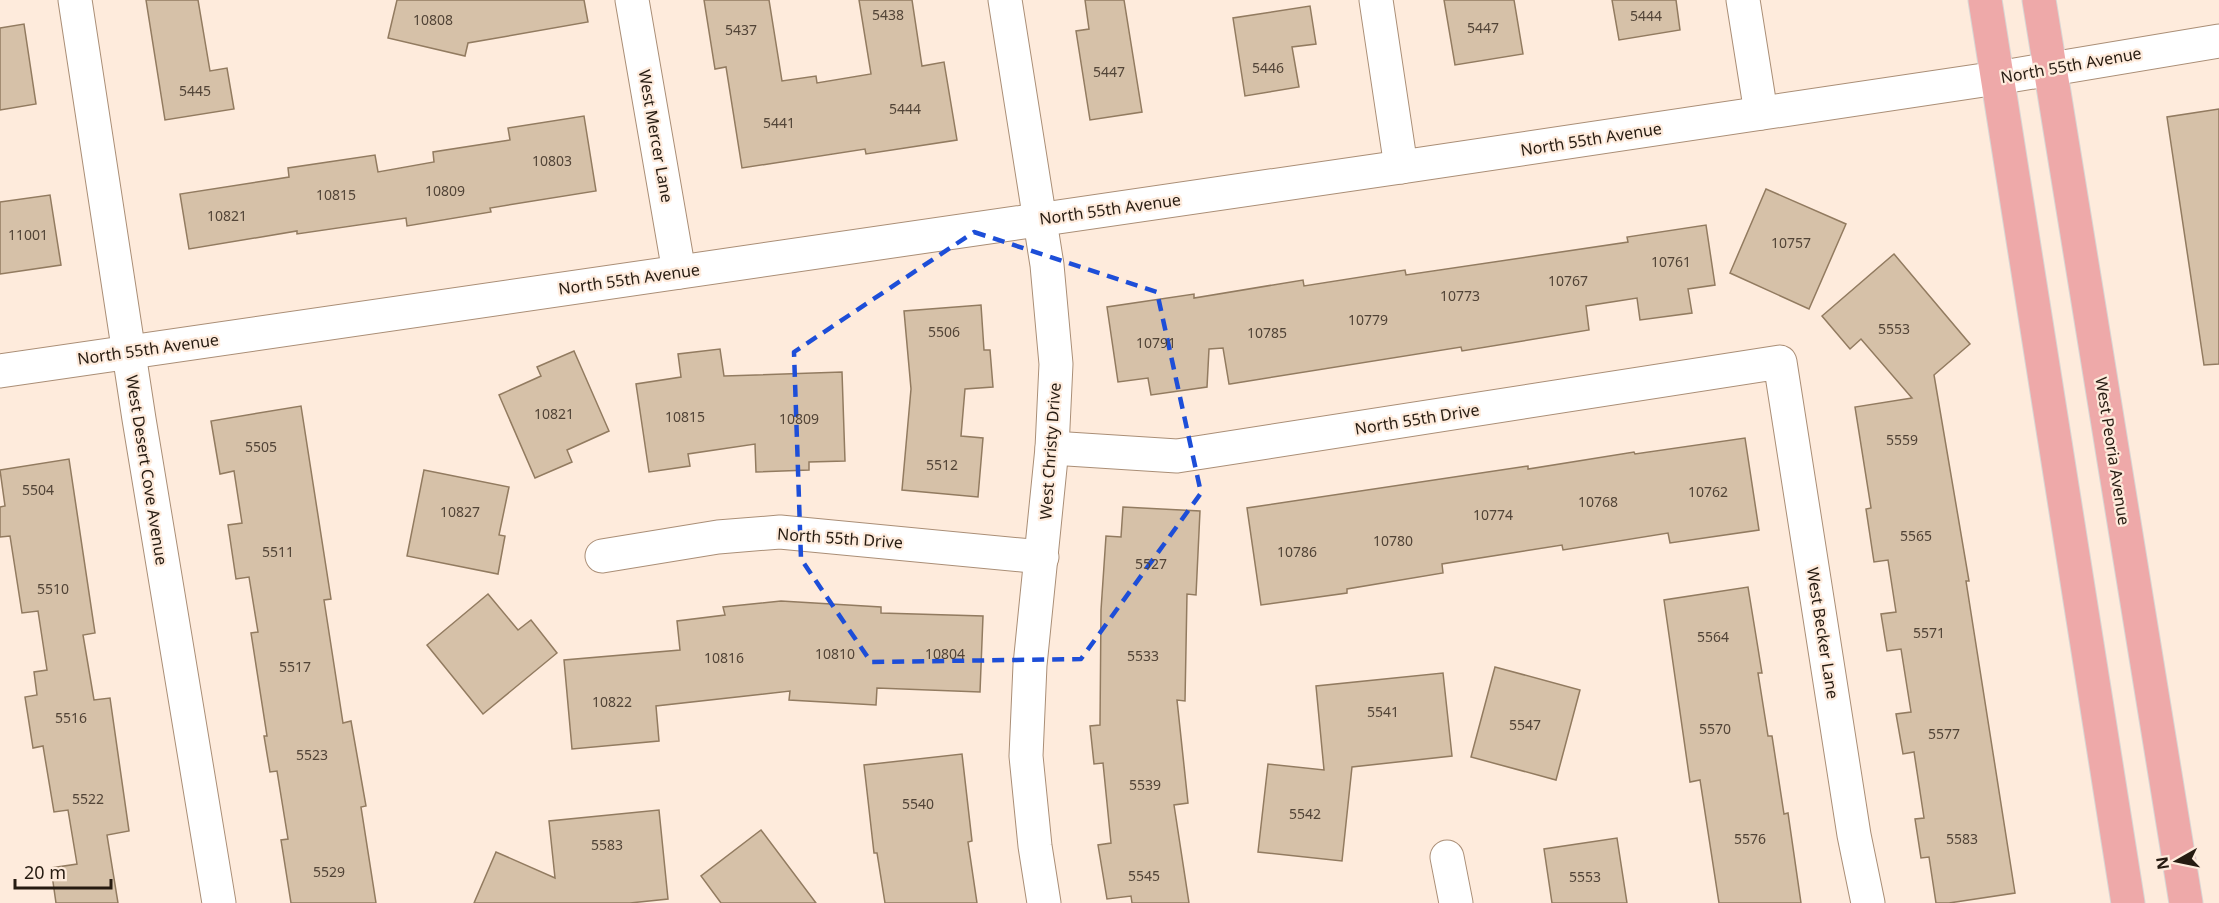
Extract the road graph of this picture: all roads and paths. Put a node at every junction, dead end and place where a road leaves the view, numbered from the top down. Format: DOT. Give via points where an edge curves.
graph roads {
  1 [pos="75,0"];
  2 [pos="632,0"];
  3 [pos="1005,0"];
  4 [pos="1376,0"];
  5 [pos="1743,0"];
  6 [pos="1985,0"];
  7 [pos="2039,0"];
  8 [pos="2219,41"];
  9 [pos="2050,68"];
  10 [pos="1997,78"];
  11 [pos="1761,113"];
  12 [pos="1401,167"];
  13 [pos="1040,220"];
  14 [pos="679,272"];
  15 [pos="128,351"];
  16 [pos="1780,362"];
  17 [pos="0,371"];
  18 [pos="1052,448"];
  19 [pos="602,556"];
  20 [pos="1042,557"];
  21 [pos="1448,857"];
  22 [pos="219,903"];
  23 [pos="1044,903"];
  24 [pos="1456,903"];
  25 [pos="1869,903"];
  26 [pos="2128,903"];
  27 [pos="2186,903"];
  1 -- 15 [label="street, West Desert Cove Avenue"];
  2 -- 14 [label="street, West Mercer Lane"];
  3 -- 13 [label="street, West Christy Drive"];
  4 -- 12 [label="street"];
  5 -- 11 [label="street"];
  6 -- 10 [label="main road"];
  7 -- 9 [label="main road, West Peoria Avenue"];
  8 -- 9 [label="street, North 55th Avenue"];
  9 -- 10 [label="street, North 55th Avenue"];
  9 -- 27 [label="main road, West Peoria Avenue"];
  10 -- 11 [label="street, North 55th Avenue"];
  10 -- 26 [label="main road"];
  11 -- 12 [label="street, North 55th Avenue"];
  12 -- 13 [label="street, North 55th Avenue"];
  13 -- 14 [label="street, North 55th Avenue"];
  13 -- 18 [label="street, West Christy Drive" via="1056,364"];
  14 -- 15 [label="street, North 55th Avenue"];
  15 -- 17 [label="street, North 55th Avenue"];
  15 -- 22 [label="street, West Desert Cove Avenue"];
  16 -- 18 [label="street, North 55th Drive" via="1177,456"];
  16 -- 25 [label="street, West Becker Lane" via="1854,835"];
  18 -- 20 [label="street, West Christy Drive"];
  19 -- 20 [label="street, North 55th Drive" via="718,537 780,532"];
  20 -- 23 [label="street, West Christy Drive" via="1030,665 1026,756"];
  21 -- 24 [label="street"];
}
